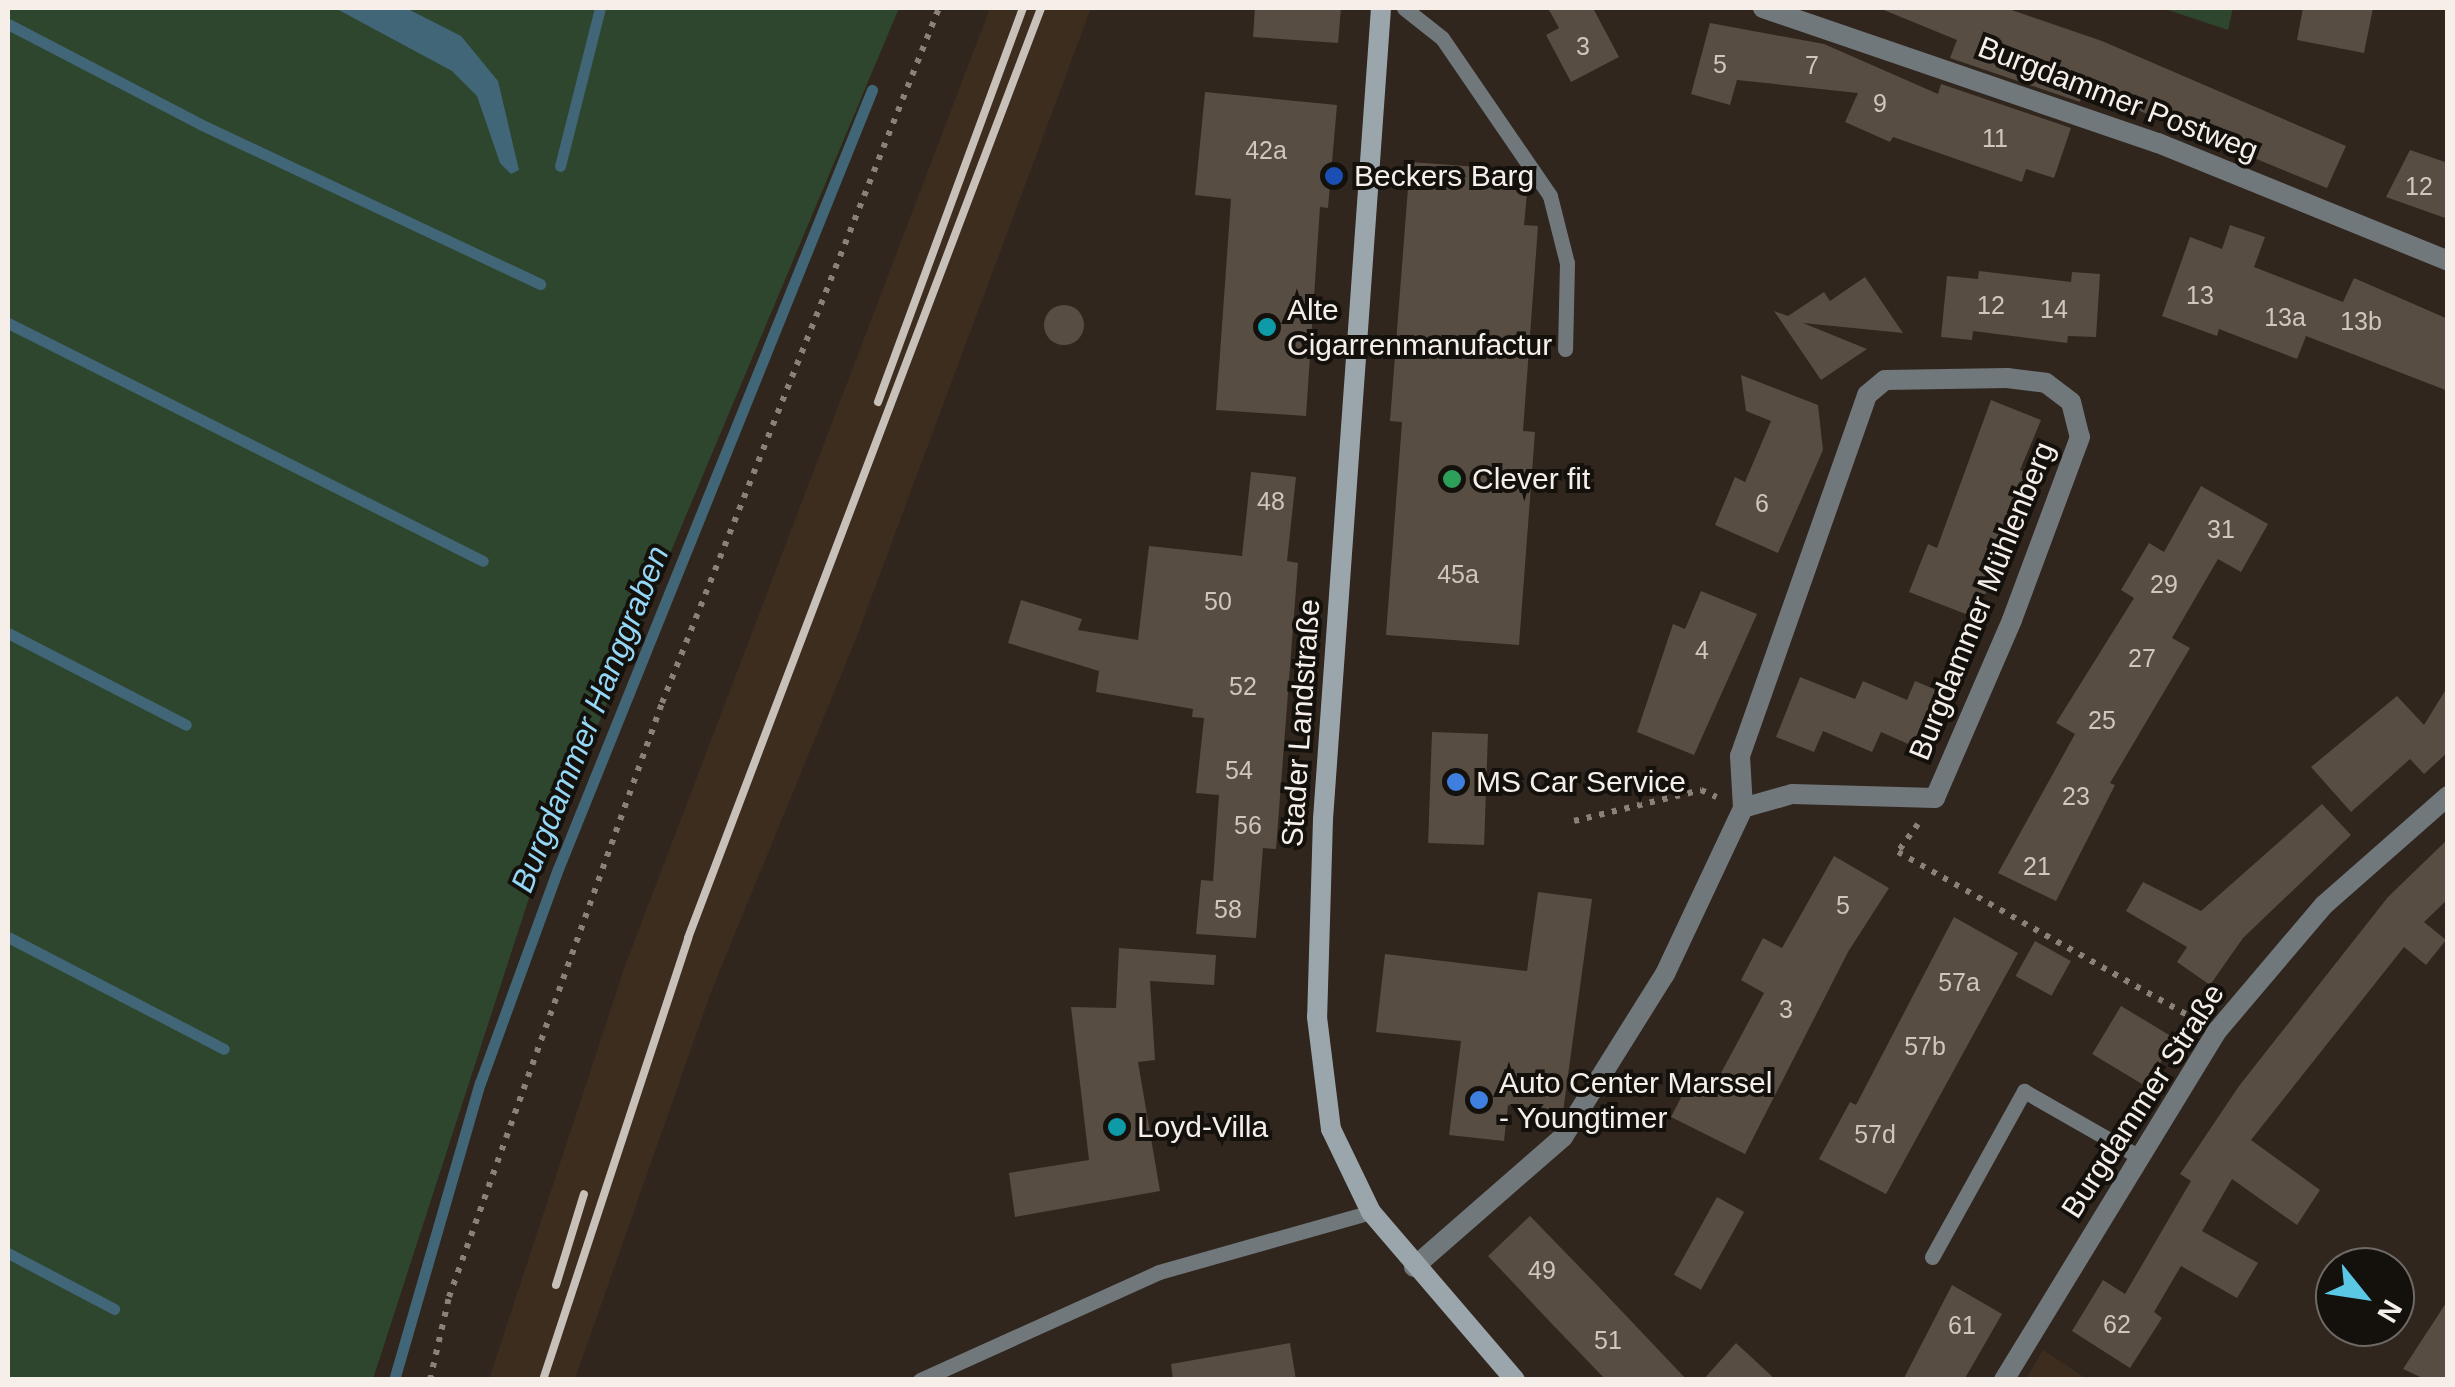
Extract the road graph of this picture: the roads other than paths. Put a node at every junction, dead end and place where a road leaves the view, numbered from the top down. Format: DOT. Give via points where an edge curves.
graph roads {
  1 [pos="1382,8"];
  2 [pos="1404,8"];
  3 [pos="1763,8"];
  4 [pos="2448,261"];
  5 [pos="1565,349"];
  6 [pos="2448,796"];
  7 [pos="1743,808"];
  8 [pos="2138,1156"];
  9 [pos="1371,1212"];
  10 [pos="1932,1256"];
  11 [pos="1414,1268"];
  12 [pos="920,1380"];
  13 [pos="1516,1380"];
  14 [pos="2004,1380"];
  1 -- 9 [label="street, Stader Landstraße" via="1323,819 1317,1016 1331,1129"];
  2 -- 5 [label="lane" via="1442,38 1550,196 1566,262"];
  3 -- 4 [label="street, Burgdammer Postweg" via="2158,143"];
  6 -- 8 [label="street, Burgdammer Straße" via="2324,905 2217,1031"];
  7 -- 7 [label="street, Burgdammer Mühlenberg" via="1792,794 1936,798 2080,437 2070,402 2046,384 1885,380 1867,395 1740,756"];
  7 -- 11 [label="street, Burgdammer Mühlenberg" via="1665,974 1563,1138"];
  8 -- 10 [label="lane" via="2024,1091"];
  8 -- 14 [label="street, Burgdammer Straße"];
  9 -- 11 [label="street, Stader Landstraße"];
  9 -- 12 [label="lane" via="1159,1272"];
  11 -- 13 [label="street, Stader Landstraße"];
}
